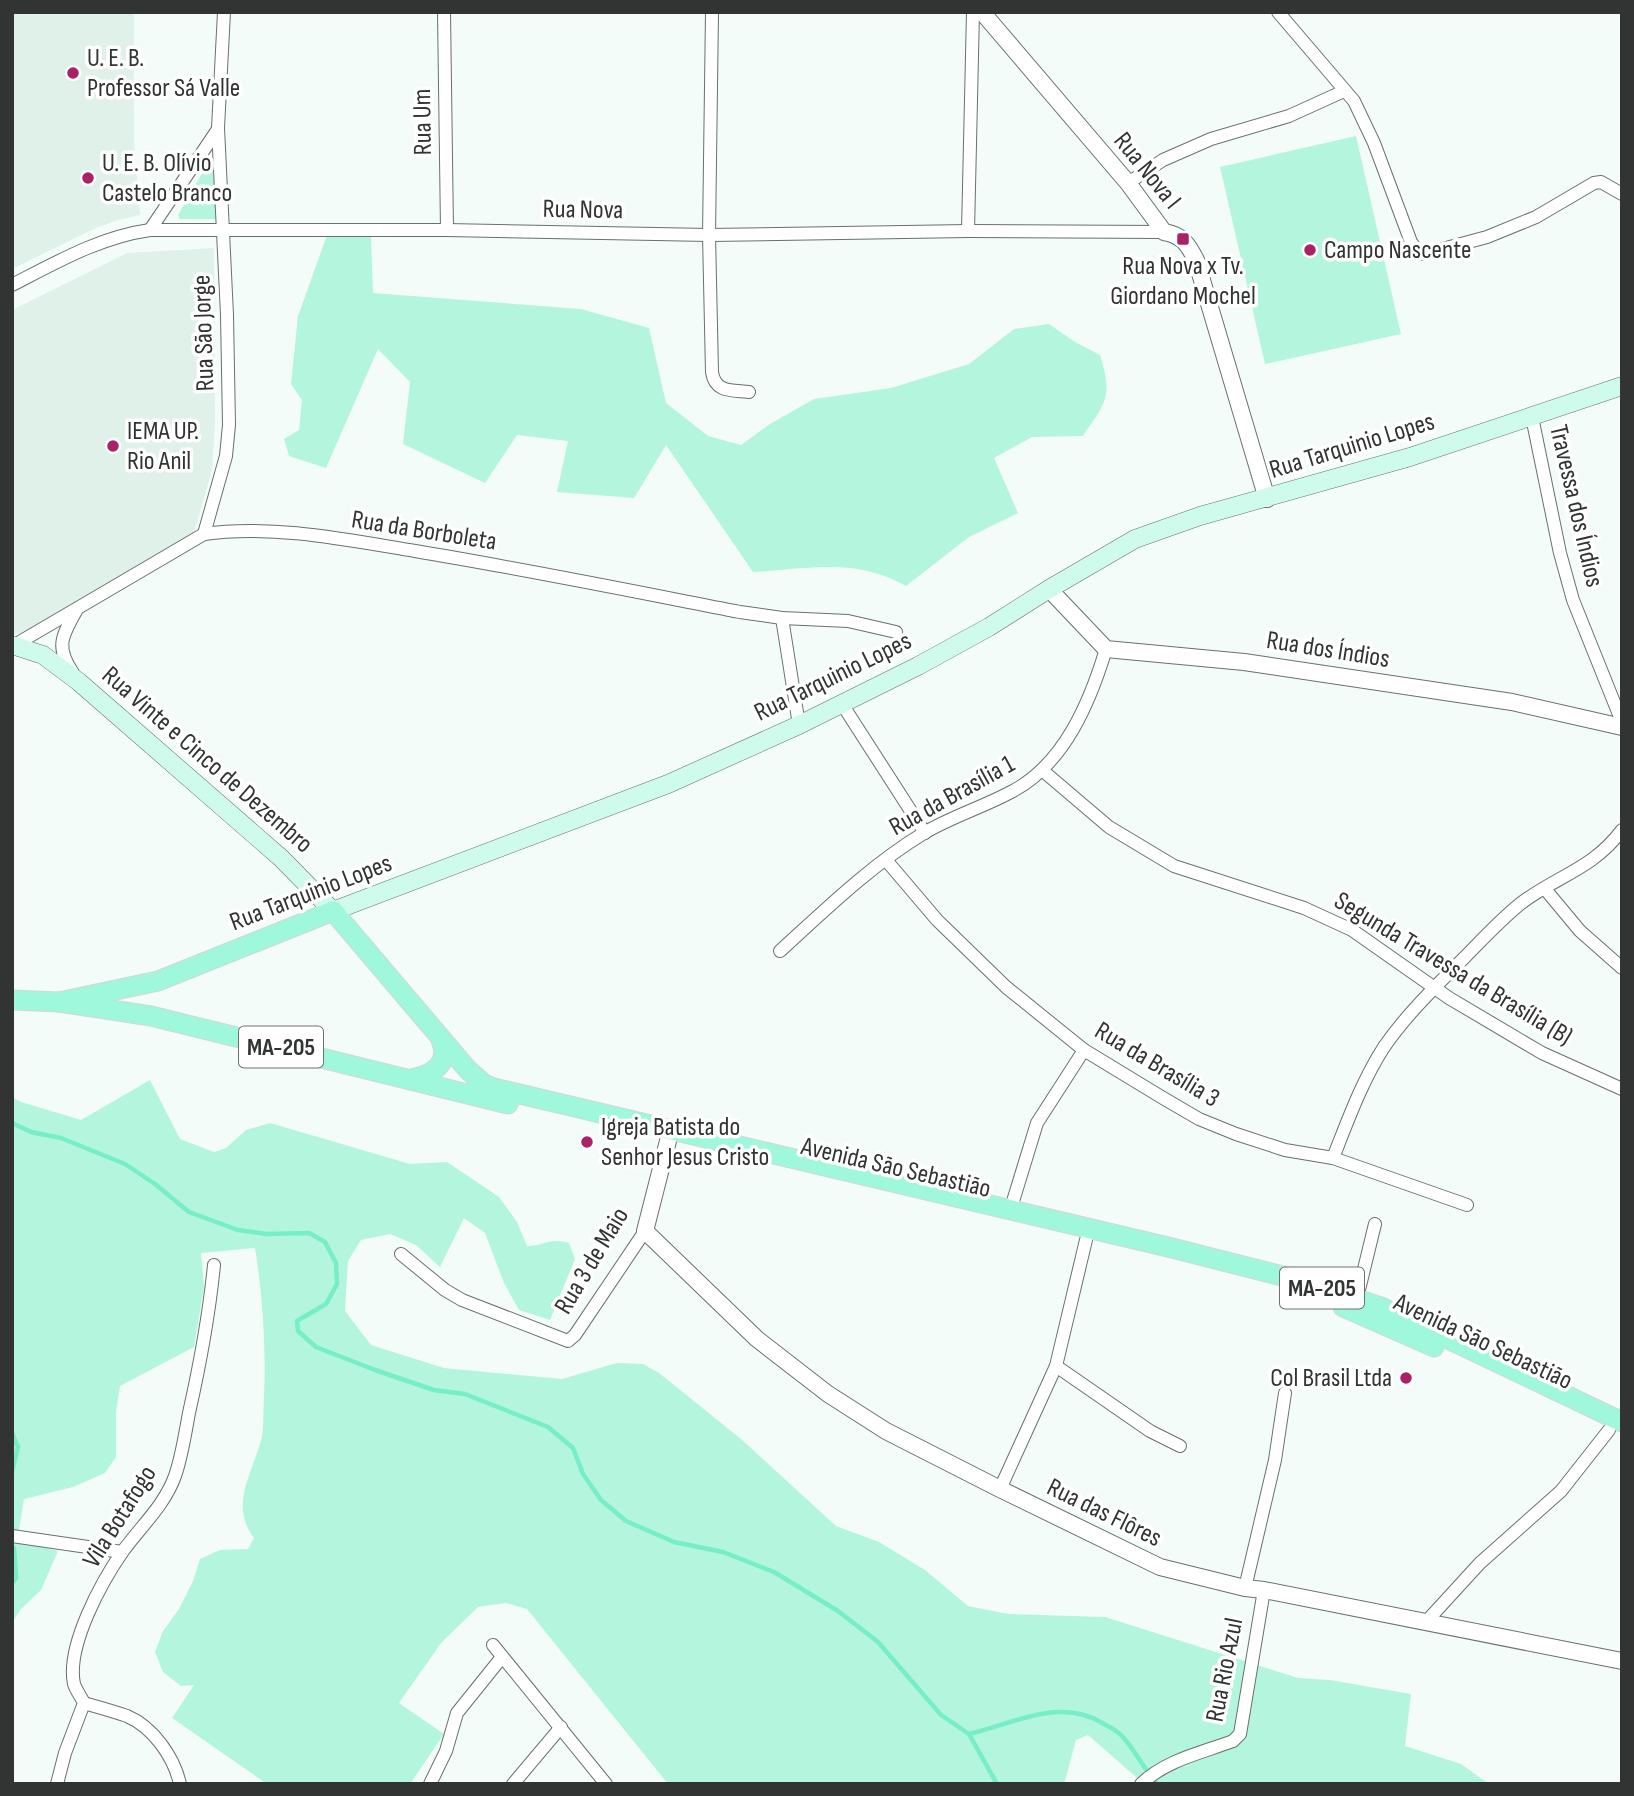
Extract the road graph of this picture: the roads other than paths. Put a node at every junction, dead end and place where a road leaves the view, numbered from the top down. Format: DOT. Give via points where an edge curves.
graph roads {
  1 [pos="224,12"];
  2 [pos="444,12"];
  3 [pos="712,12"];
  4 [pos="972,12"];
  5 [pos="982,12"];
  6 [pos="1278,12"];
  7 [pos="1344,91"];
  8 [pos="218,128"];
  9 [pos="1128,183"];
  10 [pos="1622,194"];
  11 [pos="150,230"];
  12 [pos="224,230"];
  13 [pos="447,230"];
  14 [pos="968,231"];
  15 [pos="1164,232"];
  16 [pos="709,235"];
  17 [pos="12,285"];
  18 [pos="1622,386"];
  19 [pos="749,392"];
  20 [pos="1532,417"];
  21 [pos="1267,499"];
  22 [pos="204,534"];
  23 [pos="1049,589"];
  24 [pos="76,610"];
  25 [pos="782,618"];
  26 [pos="896,632"];
  27 [pos="1106,649"];
  28 [pos="16,650"];
  29 [pos="79,682"];
  30 [pos="842,704"];
  31 [pos="799,724"];
  32 [pos="1622,724"];
  33 [pos="1042,770"];
  34 [pos="1622,830"];
  35 [pos="925,832"];
  36 [pos="886,860"];
  37 [pos="1545,889"];
  38 [pos="333,911"];
  39 [pos="780,951"];
  40 [pos="1622,968"];
  41 [pos="158,981"];
  42 [pos="1434,989"];
  43 [pos="12,1000"];
  44 [pos="59,1002"];
  45 [pos="150,1016"];
  46 [pos="441,1040"];
  47 [pos="1084,1050"];
  48 [pos="411,1079"];
  49 [pos="494,1088"];
  50 [pos="1622,1089"];
  51 [pos="668,1141"];
  52 [pos="1333,1158"];
  53 [pos="1467,1205"];
  54 [pos="1010,1211"];
  55 [pos="1375,1224"];
  56 [pos="645,1231"];
  57 [pos="1086,1240"];
  58 [pos="401,1254"];
  59 [pos="214,1265"];
  60 [pos="1357,1298"];
  61 [pos="1056,1366"];
  62 [pos="1285,1394"];
  63 [pos="1618,1429"];
  64 [pos="1181,1446"];
  65 [pos="1000,1489"];
  66 [pos="12,1536"];
  67 [pos="122,1552"];
  68 [pos="1245,1588"];
  69 [pos="1264,1590"];
  70 [pos="1425,1623"];
  71 [pos="493,1645"];
  72 [pos="502,1657"];
  73 [pos="1622,1661"];
  74 [pos="84,1703"];
  75 [pos="561,1727"];
  76 [pos="1142,1782"];
  77 [pos="57,1784"];
  78 [pos="180,1784"];
  79 [pos="430,1784"];
  80 [pos="513,1784"];
  81 [pos="606,1784"];
  1 -- 8 [label="street, Rua São Jorge"];
  2 -- 13 [label="street, Rua Um"];
  3 -- 16 [label="street"];
  4 -- 14 [label="street"];
  5 -- 9 [label="street, Rua Nova I"];
  6 -- 7 [label="street"];
  7 -- 9 [label="street" via="1289,116 1211,139 1163,160"];
  7 -- 10 [label="street" via="1354,100 1374,143 1411,242 1424,254 1487,237 1536,217 1594,183"];
  8 -- 11 [label="street"];
  8 -- 12 [label="street, Rua São Jorge"];
  9 -- 15 [label="street, Rua Nova I"];
  11 -- 12 [label="street, Rua Nova"];
  11 -- 17 [label="street, Rua Nova" via="125,233 87,247"];
  12 -- 13 [label="street, Rua Nova"];
  12 -- 22 [label="street, Rua São Jorge" via="229,425 226,456"];
  13 -- 16 [label="street, Rua Nova"];
  14 -- 15 [label="street, Rua Nova"];
  14 -- 16 [label="street, Rua Nova"];
  15 -- 21 [label="street, Rua Nova I" via="1183,239 1196,260"];
  16 -- 19 [label="street" via="713,378 721,389"];
  18 -- 20 [label="main road, Rua Tarquinio Lopes"];
  20 -- 21 [label="main road, Rua Tarquinio Lopes"];
  20 -- 32 [label="street, Travessa dos Índios" via="1573,600"];
  21 -- 23 [label="main road, Rua Tarquinio Lopes" via="1135,539"];
  22 -- 24 [label="street, Rua da Borboleta"];
  22 -- 25 [label="street, Rua da Borboleta" via="239,530 373,544"];
  23 -- 27 [label="street"];
  23 -- 30 [label="main road, Rua Tarquinio Lopes" via="989,627"];
  24 -- 28 [label="street, Rua da Borboleta"];
  24 -- 29 [label="street" via="64,633 62,649 65,663"];
  25 -- 26 [label="street, Rua da Borboleta" via="848,621"];
  25 -- 31 [label="street"];
  27 -- 32 [label="street, Rua dos Índios" via="1244,662"];
  27 -- 33 [label="street, Rua da Brasília 1" via="1074,727"];
  28 -- 29 [label="main road, Rua Vinte e Cinco de Dezembro" via="43,655"];
  29 -- 38 [label="main road, Rua Vinte e Cinco de Dezembro" via="281,858"];
  30 -- 31 [label="main road, Rua Tarquinio Lopes"];
  30 -- 35 [label="street"];
  31 -- 38 [label="main road, Rua Tarquinio Lopes" via="668,784"];
  33 -- 35 [label="street, Rua da Brasília 1" via="1014,791"];
  33 -- 42 [label="street, Segunda Travessa da Brasília (B)" via="1141,848 1174,866 1304,908 1352,930"];
  34 -- 37 [label="street" via="1592,861"];
  35 -- 36 [label="street, Rua da Brasília 1"];
  36 -- 39 [label="street, Rua da Brasília 1"];
  36 -- 47 [label="street, Rua da Brasília 3" via="970,954"];
  37 -- 40 [label="street" via="1580,931"];
  37 -- 42 [label="street" via="1503,919"];
  38 -- 41 [label="main road, Rua Tarquinio Lopes"];
  38 -- 46 [label="main road, Rua Vinte e Cinco de Dezembro"];
  41 -- 44 [label="main road, Rua Tarquinio Lopes"];
  41 -- 45 [label="main road" via="143,995"];
  42 -- 50 [label="street, Segunda Travessa da Brasília (B)" via="1542,1053"];
  42 -- 52 [label="street" via="1380,1054"];
  43 -- 44 [label="main road, Avenida São Sebastião / MA-205"];
  44 -- 45 [label="main road, Avenida São Sebastião / MA-205"];
  45 -- 48 [label="main road, Avenida São Sebastião / MA-205"];
  46 -- 48 [label="main road" via="444,1057 440,1065"];
  46 -- 49 [label="main road, Rua Vinte e Cinco de Dezembro" via="468,1070"];
  47 -- 52 [label="street, Rua da Brasília 3" via="1199,1119 1285,1150"];
  47 -- 54 [label="street" via="1037,1123"];
  48 -- 51 [label="main road, Avenida São Sebastião / MA-205"];
  49 -- 54 [label="main road, Avenida São Sebastião / MA-205"];
  51 -- 56 [label="street, Rua 3 de Maio"];
  51 -- 57 [label="main road, Avenida São Sebastião / MA-205"];
  52 -- 53 [label="street, Rua da Brasília 3"];
  54 -- 60 [label="main road, Avenida São Sebastião / MA-205"];
  55 -- 60 [label="street"];
  56 -- 58 [label="street, Rua 3 de Maio" via="568,1341 462,1300"];
  56 -- 65 [label="street, Rua das Flôres" via="734,1319 828,1394 886,1431"];
  57 -- 61 [label="street"];
  57 -- 63 [label="main road, Avenida São Sebastião / MA-205" via="1348,1308"];
  59 -- 67 [label="street, Vila Botafogo" via="203,1350 176,1473 162,1504"];
  60 -- 63 [label="main road, Avenida São Sebastião / MA-205"];
  61 -- 64 [label="street" via="1150,1431"];
  61 -- 65 [label="street"];
  62 -- 68 [label="street" via="1275,1460"];
  63 -- 70 [label="street" via="1562,1491 1480,1563"];
  65 -- 68 [label="street, Rua das Flôres" via="1160,1567"];
  66 -- 67 [label="street"];
  67 -- 74 [label="street, Vila Botafogo" via="77,1641 75,1686"];
  68 -- 69 [label="street, Rua das Flôres"];
  69 -- 70 [label="street, Rua das Flôres"];
  69 -- 76 [label="street, Rua Rio Azul" via="1240,1734 1233,1741 1173,1762"];
  70 -- 73 [label="street, Rua das Flôres"];
  71 -- 72 [label="street"];
  72 -- 75 [label="street"];
  72 -- 79 [label="street" via="457,1713"];
  74 -- 77 [label="street"];
  74 -- 78 [label="street" via="130,1717 153,1735 173,1762"];
  75 -- 80 [label="street"];
  75 -- 81 [label="street"];
}
